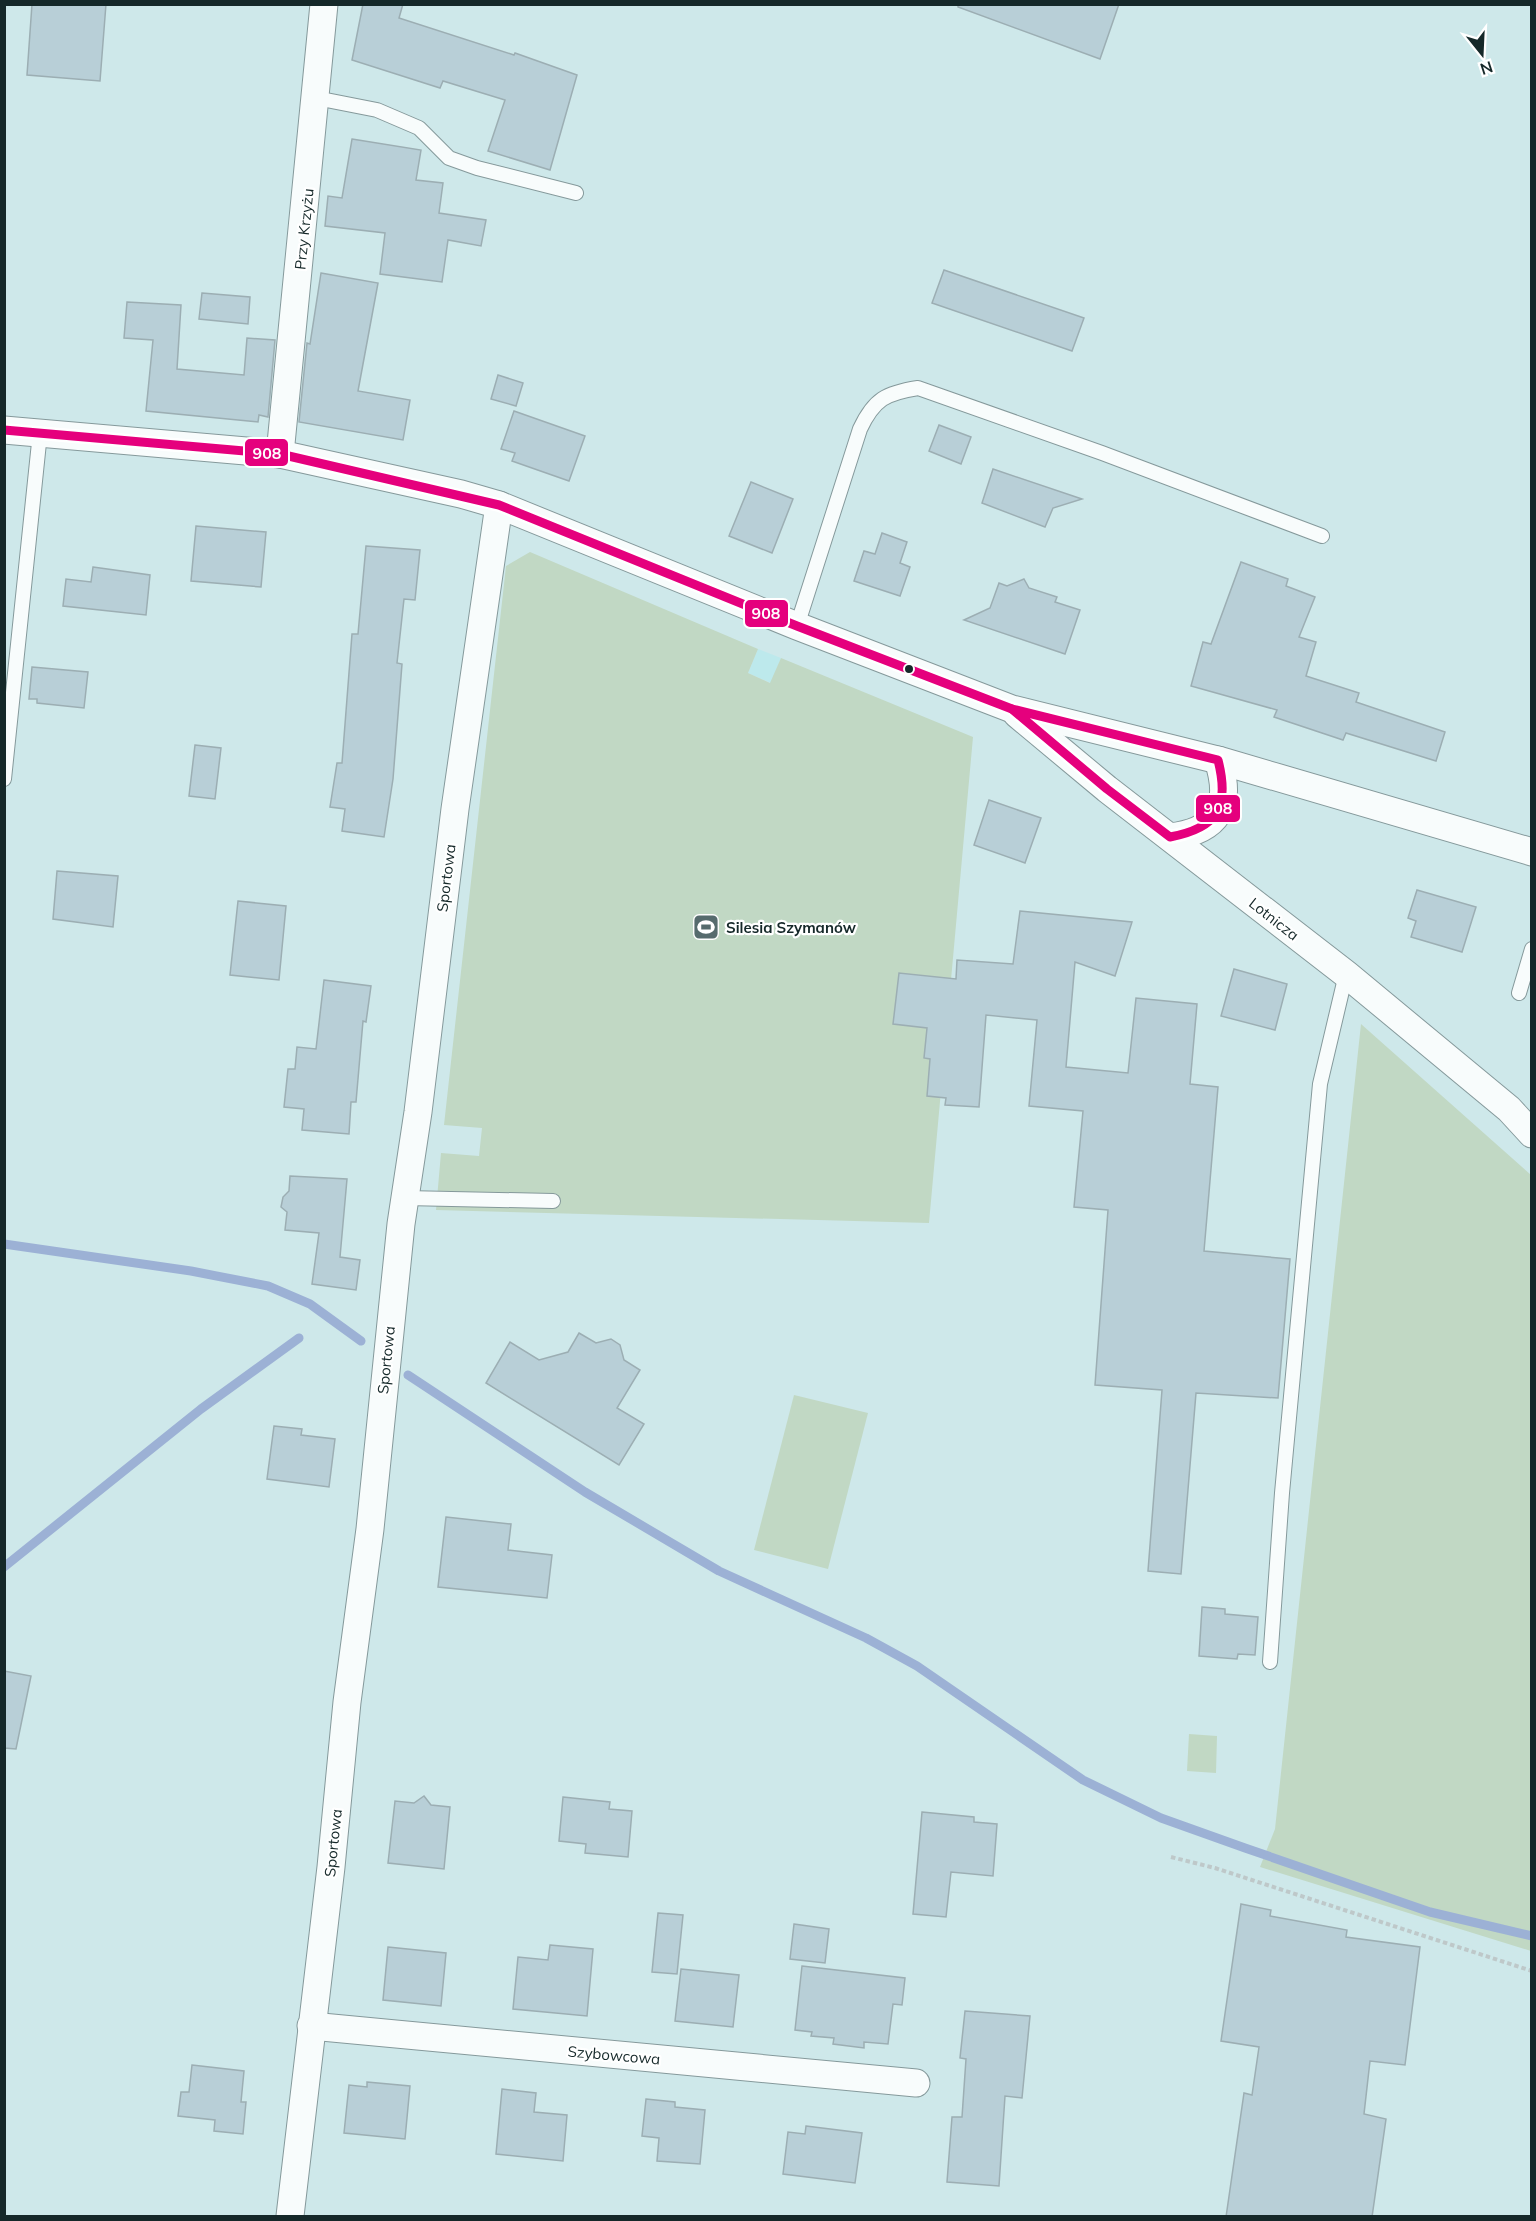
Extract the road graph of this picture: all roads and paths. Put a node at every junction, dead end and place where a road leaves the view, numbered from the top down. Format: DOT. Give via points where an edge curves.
graph roads {
  1 [pos="324,4"];
  2 [pos="316,98"];
  3 [pos="576,193"];
  4 [pos="4,430"];
  5 [pos="40,433"];
  6 [pos="280,454"];
  7 [pos="499,505"];
  8 [pos="1322,536"];
  9 [pos="797,626"];
  10 [pos="1012,709"];
  11 [pos="1218,760"];
  12 [pos="4,778"];
  13 [pos="1170,837"];
  14 [pos="1532,852"];
  15 [pos="1532,949"];
  16 [pos="1346,975"];
  17 [pos="1519,993"];
  18 [pos="1532,1134"];
  19 [pos="405,1198"];
  20 [pos="554,1202"];
  21 [pos="1270,1662"];
  22 [pos="1171,1857"];
  23 [pos="1532,1971"];
  24 [pos="311,2026"];
  25 [pos="916,2083"];
  26 [pos="290,2217"];
  1 -- 2 [label="street, Przy Krzyżu"];
  2 -- 3 [label="lane" via="377,110 419,128 449,158"];
  2 -- 6 [label="street, Przy Krzyżu"];
  4 -- 5 [label="street, Lotnicza"];
  5 -- 6 [label="street, Lotnicza"];
  5 -- 12 [label="lane"];
  6 -- 7 [label="street, Lotnicza"];
  7 -- 9 [label="street, Lotnicza"];
  7 -- 19 [label="street, Sportowa"];
  8 -- 9 [label="lane" via="1091,448 918,388 895,392 869,409"];
  9 -- 10 [label="street, Lotnicza"];
  10 -- 11 [label="street, Lotnicza"];
  10 -- 13 [label="street, Lotnicza"];
  11 -- 13 [label="street" via="1225,795 1220,812 1209,825 1193,834"];
  11 -- 14 [label="street, Lotnicza"];
  13 -- 16 [label="street, Lotnicza"];
  15 -- 17 [label="lane"];
  16 -- 18 [label="street, Lotnicza" via="1509,1109"];
  16 -- 21 [label="lane" via="1320,1084"];
  19 -- 20 [label="lane"];
  19 -- 24 [label="street, Sportowa"];
  22 -- 23 [label="path"];
  24 -- 25 [label="street, Szybowcowa"];
  24 -- 26 [label="street, Sportowa"];
}
